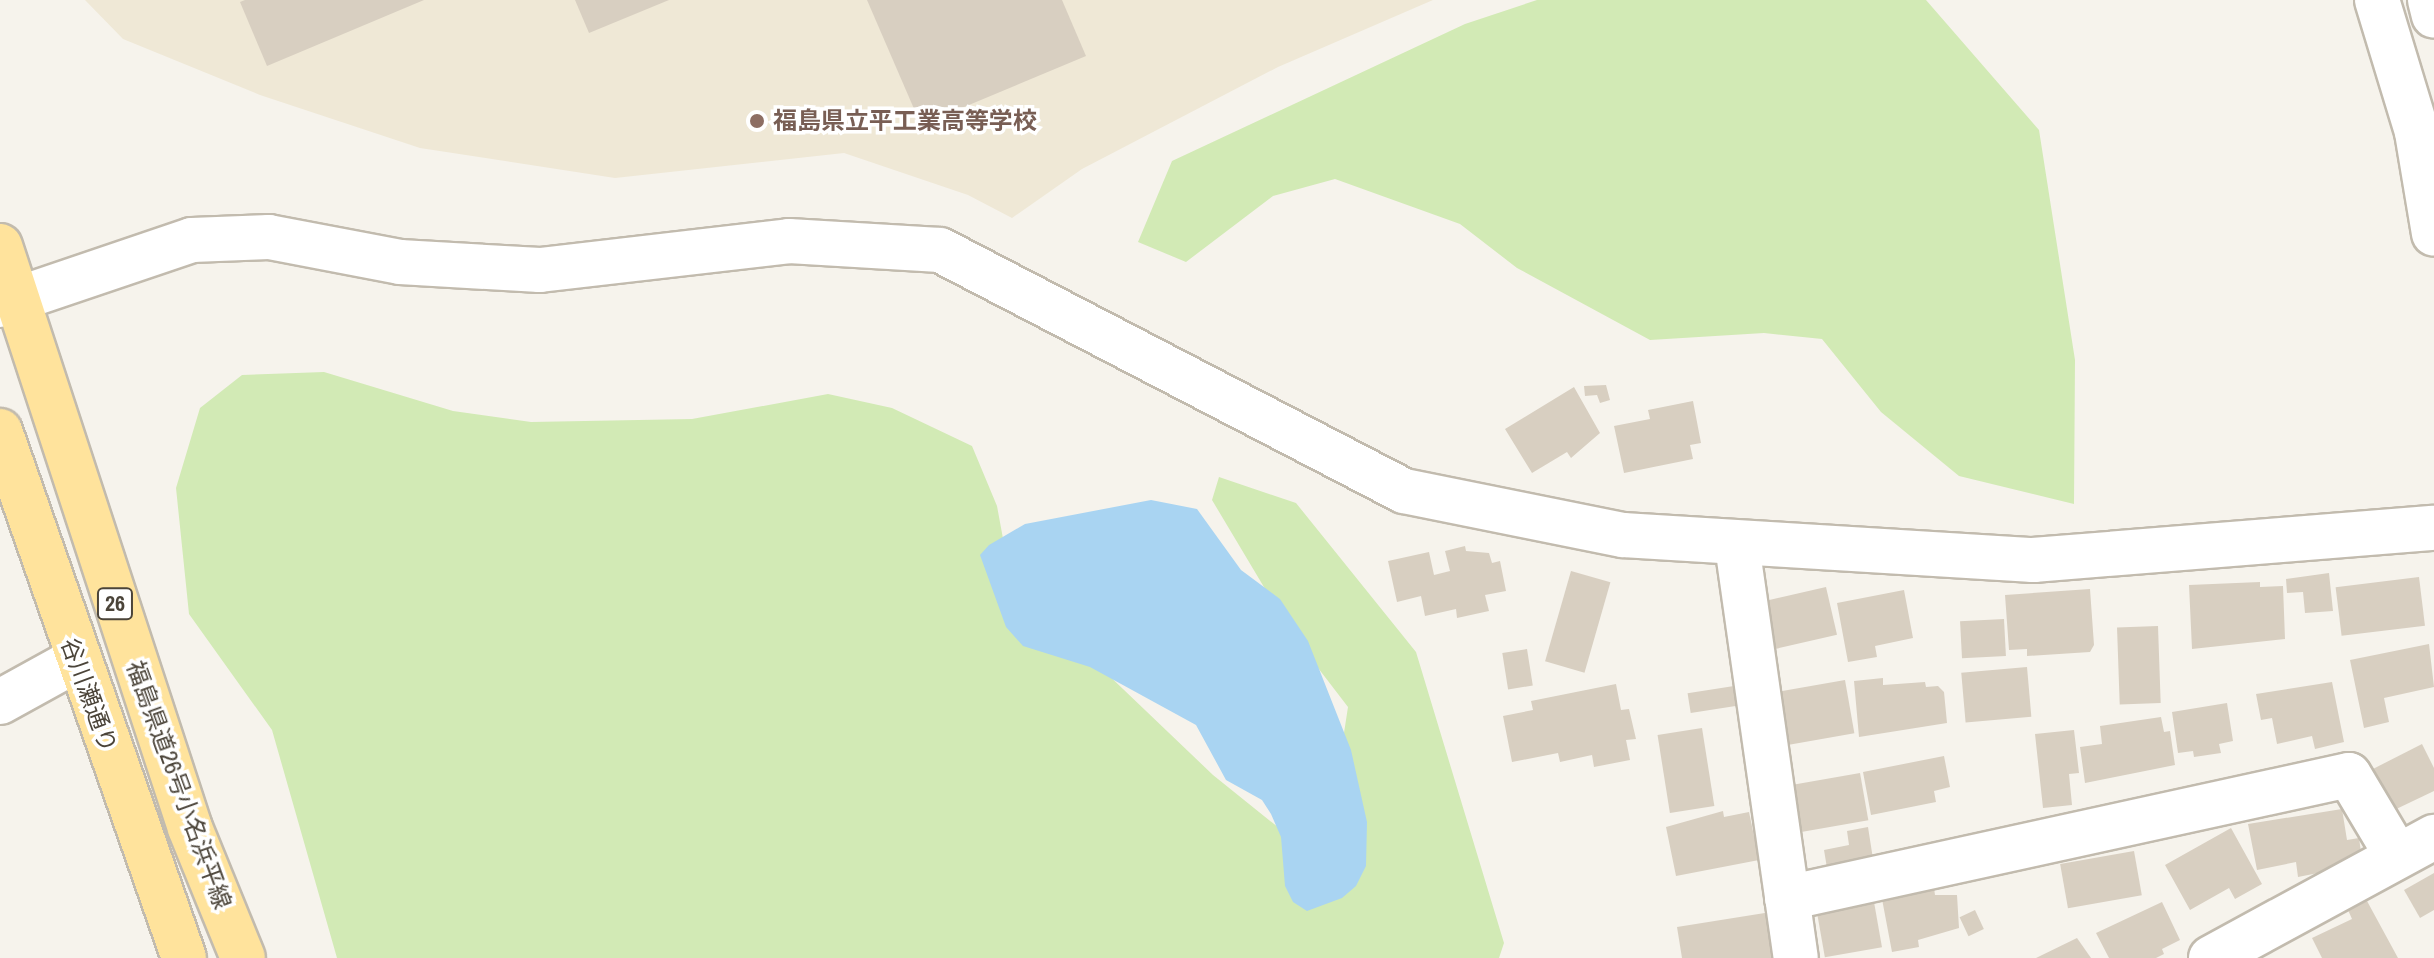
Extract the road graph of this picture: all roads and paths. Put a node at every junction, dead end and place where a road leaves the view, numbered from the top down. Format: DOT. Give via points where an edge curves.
graph roads {
  1 [pos="2377,0"];
  2 [pos="2430,0"];
  3 [pos="2434,16"];
  4 [pos="2434,234"];
  5 [pos="0,246"];
  6 [pos="9,302"];
  7 [pos="0,431"];
  8 [pos="2434,528"];
  9 [pos="1737,545"];
  10 [pos="76,660"];
  11 [pos="0,702"];
  12 [pos="2415,846"];
  13 [pos="1787,898"];
  14 [pos="184,958"];
  15 [pos="243,958"];
  16 [pos="1796,958"];
  17 [pos="2211,958"];
  1 -- 4 [label="street" via="2417,132"];
  2 -- 3 [label="street"];
  5 -- 6 [label="main road, 福島県道26号小名浜平線 / 26"];
  6 -- 9 [label="street" via="192,240 269,237 400,262 540,270 789,241 940,250 1404,491 1623,535"];
  6 -- 15 [label="main road, 福島県道26号小名浜平線 / 26" via="185,814"];
  7 -- 10 [label="main road, 谷川瀬通り / 26"];
  8 -- 9 [label="street" via="2033,560"];
  9 -- 13 [label="street"];
  10 -- 11 [label="street"];
  10 -- 14 [label="main road, 谷川瀬通り / 26"];
  12 -- 13 [label="street" via="2349,775"];
  12 -- 17 [label="street"];
  13 -- 16 [label="street"];
}
